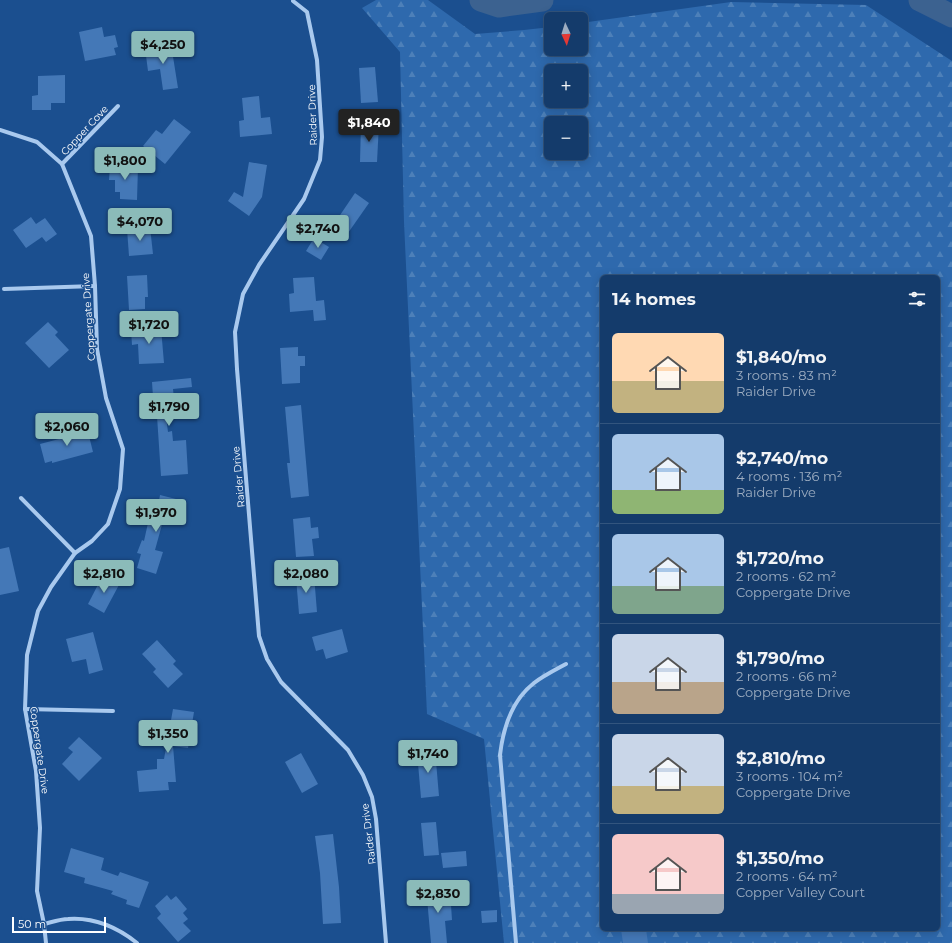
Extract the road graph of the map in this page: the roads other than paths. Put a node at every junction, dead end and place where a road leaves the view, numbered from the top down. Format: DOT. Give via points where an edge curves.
graph roads {
  1 [pos="293,1"];
  2 [pos="118,106"];
  3 [pos="0,130"];
  4 [pos="62,164"];
  5 [pos="95,286"];
  6 [pos="4,289"];
  7 [pos="21,498"];
  8 [pos="76,553"];
  9 [pos="566,664"];
  10 [pos="25,709"];
  11 [pos="113,711"];
  12 [pos="44,924"];
  13 [pos="46,943"];
  14 [pos="137,943"];
  15 [pos="386,943"];
  16 [pos="516,943"];
  1 -- 15 [label="street, Raider Drive" via="307,12 317,60 322,137 320,160 304,199 259,265 243,294 235,332 259,636 267,659 281,682 348,750 363,775 372,797 376,819"];
  2 -- 4 [label="street, Copper Cove"];
  3 -- 4 [label="street, Coppergate Drive" via="37,142"];
  4 -- 5 [label="street, Coppergate Drive" via="91,236"];
  5 -- 6 [label="street"];
  5 -- 8 [label="street, Coppergate Drive" via="97,349 106,398 123,449 120,489 108,524"];
  7 -- 8 [label="street"];
  8 -- 10 [label="street, Coppergate Drive" via="51,587 38,611 27,655"];
  9 -- 16 [label="street" via="533,684 524,693 512,709 502,741 500,755"];
  10 -- 11 [label="street"];
  10 -- 12 [label="street, Coppergate Drive" via="36,771 40,828 36,891"];
  12 -- 13 [label="street, Coppergate Drive"];
  12 -- 14 [label="street" via="68,919 97,921 124,932"];
}
